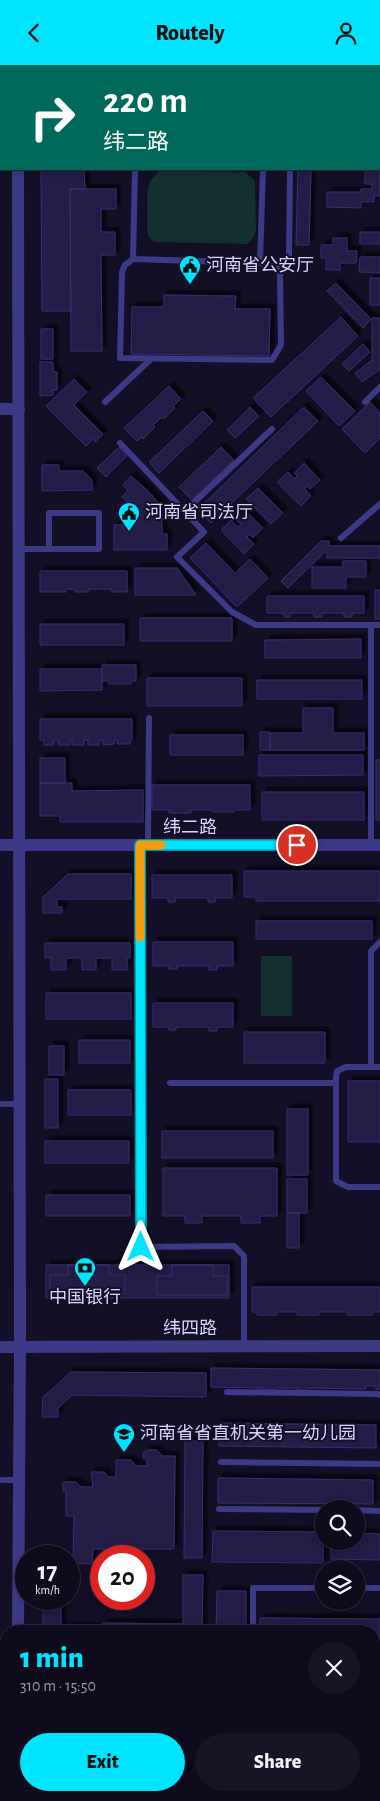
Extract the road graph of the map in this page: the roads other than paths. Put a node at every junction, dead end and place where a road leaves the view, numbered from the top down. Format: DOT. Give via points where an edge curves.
graph roads {
  1 [pos="18,170"];
  2 [pos="135,170"];
  3 [pos="263,170"];
  4 [pos="290,170"];
  5 [pos="133,259"];
  6 [pos="260,263"];
  7 [pos="280,274"];
  8 [pos="151,359"];
  9 [pos="380,387"];
  10 [pos="104,402"];
  11 [pos="365,402"];
  12 [pos="0,409"];
  13 [pos="18,409"];
  14 [pos="272,429"];
  15 [pos="120,443"];
  16 [pos="380,504"];
  17 [pos="184,511"];
  18 [pos="341,538"];
  19 [pos="19,549"];
  20 [pos="49,549"];
  21 [pos="371,625"];
  22 [pos="380,625"];
  23 [pos="149,718"];
  24 [pos="0,845"];
  25 [pos="19,845"];
  26 [pos="144,845"];
  27 [pos="376,845"];
  28 [pos="380,942"];
  29 [pos="372,1067"];
  30 [pos="380,1067"];
  31 [pos="170,1083"];
  32 [pos="336,1083"];
  33 [pos="0,1104"];
  34 [pos="20,1104"];
  35 [pos="380,1187"];
  36 [pos="244,1346"];
  37 [pos="380,1346"];
  38 [pos="0,1347"];
  39 [pos="20,1347"];
  40 [pos="227,1392"];
  41 [pos="380,1395"];
  42 [pos="221,1462"];
  43 [pos="380,1464"];
  44 [pos="0,1480"];
  45 [pos="19,1480"];
  46 [pos="219,1509"];
  47 [pos="315,1510"];
  48 [pos="365,1510"];
  49 [pos="380,1511"];
  50 [pos="315,1588"];
  51 [pos="365,1588"];
  52 [pos="380,1588"];
  53 [pos="18,1625"];
  54 [pos="253,1625"];
  1 -- 13 [label="street"];
  2 -- 5 [label="lane"];
  3 -- 6 [label="lane"];
  4 -- 7 [label="lane" via="289,255"];
  5 -- 6 [label="lane"];
  5 -- 8 [label="lane" via="122,272 120,359"];
  6 -- 7 [label="lane" via="277,268"];
  7 -- 8 [label="lane" via="281,345 272,360"];
  8 -- 10 [label="lane"];
  9 -- 11 [label="lane"];
  12 -- 13 [label="street"];
  13 -- 19 [label="street"];
  14 -- 17 [label="lane"];
  15 -- 17 [label="lane"];
  16 -- 18 [label="lane"];
  17 -- 21 [label="lane" via="204,532 177,557 232,612 256,625"];
  19 -- 20 [label="lane"];
  19 -- 25 [label="street"];
  20 -- 20 [label="lane" via="99,549 99,513 49,513"];
  21 -- 22 [label="lane"];
  21 -- 27 [label="lane"];
  23 -- 26 [label="lane"];
  24 -- 25 [label="street, 纬二路"];
  25 -- 26 [label="street, 纬二路"];
  25 -- 34 [label="street"];
  26 -- 27 [label="street, 纬二路"];
  26 -- 36 [label="lane" via="141,1247 234,1246 244,1256"];
  28 -- 29 [label="lane" via="371,951"];
  29 -- 30 [label="lane"];
  29 -- 32 [label="lane" via="346,1067 337,1071"];
  31 -- 32 [label="lane"];
  32 -- 35 [label="lane" via="336,1181 348,1187"];
  33 -- 34 [label="lane"];
  34 -- 39 [label="street"];
  36 -- 37 [label="street, 纬四路"];
  36 -- 39 [label="street, 纬四路"];
  38 -- 39 [label="street, 纬四路"];
  39 -- 45 [label="street"];
  40 -- 41 [label="lane"];
  42 -- 43 [label="lane"];
  44 -- 45 [label="lane"];
  45 -- 53 [label="street"];
  46 -- 47 [label="lane"];
  48 -- 49 [label="lane"];
  50 -- 54 [label="lane" via="253,1588"];
  51 -- 52 [label="lane"];
}
